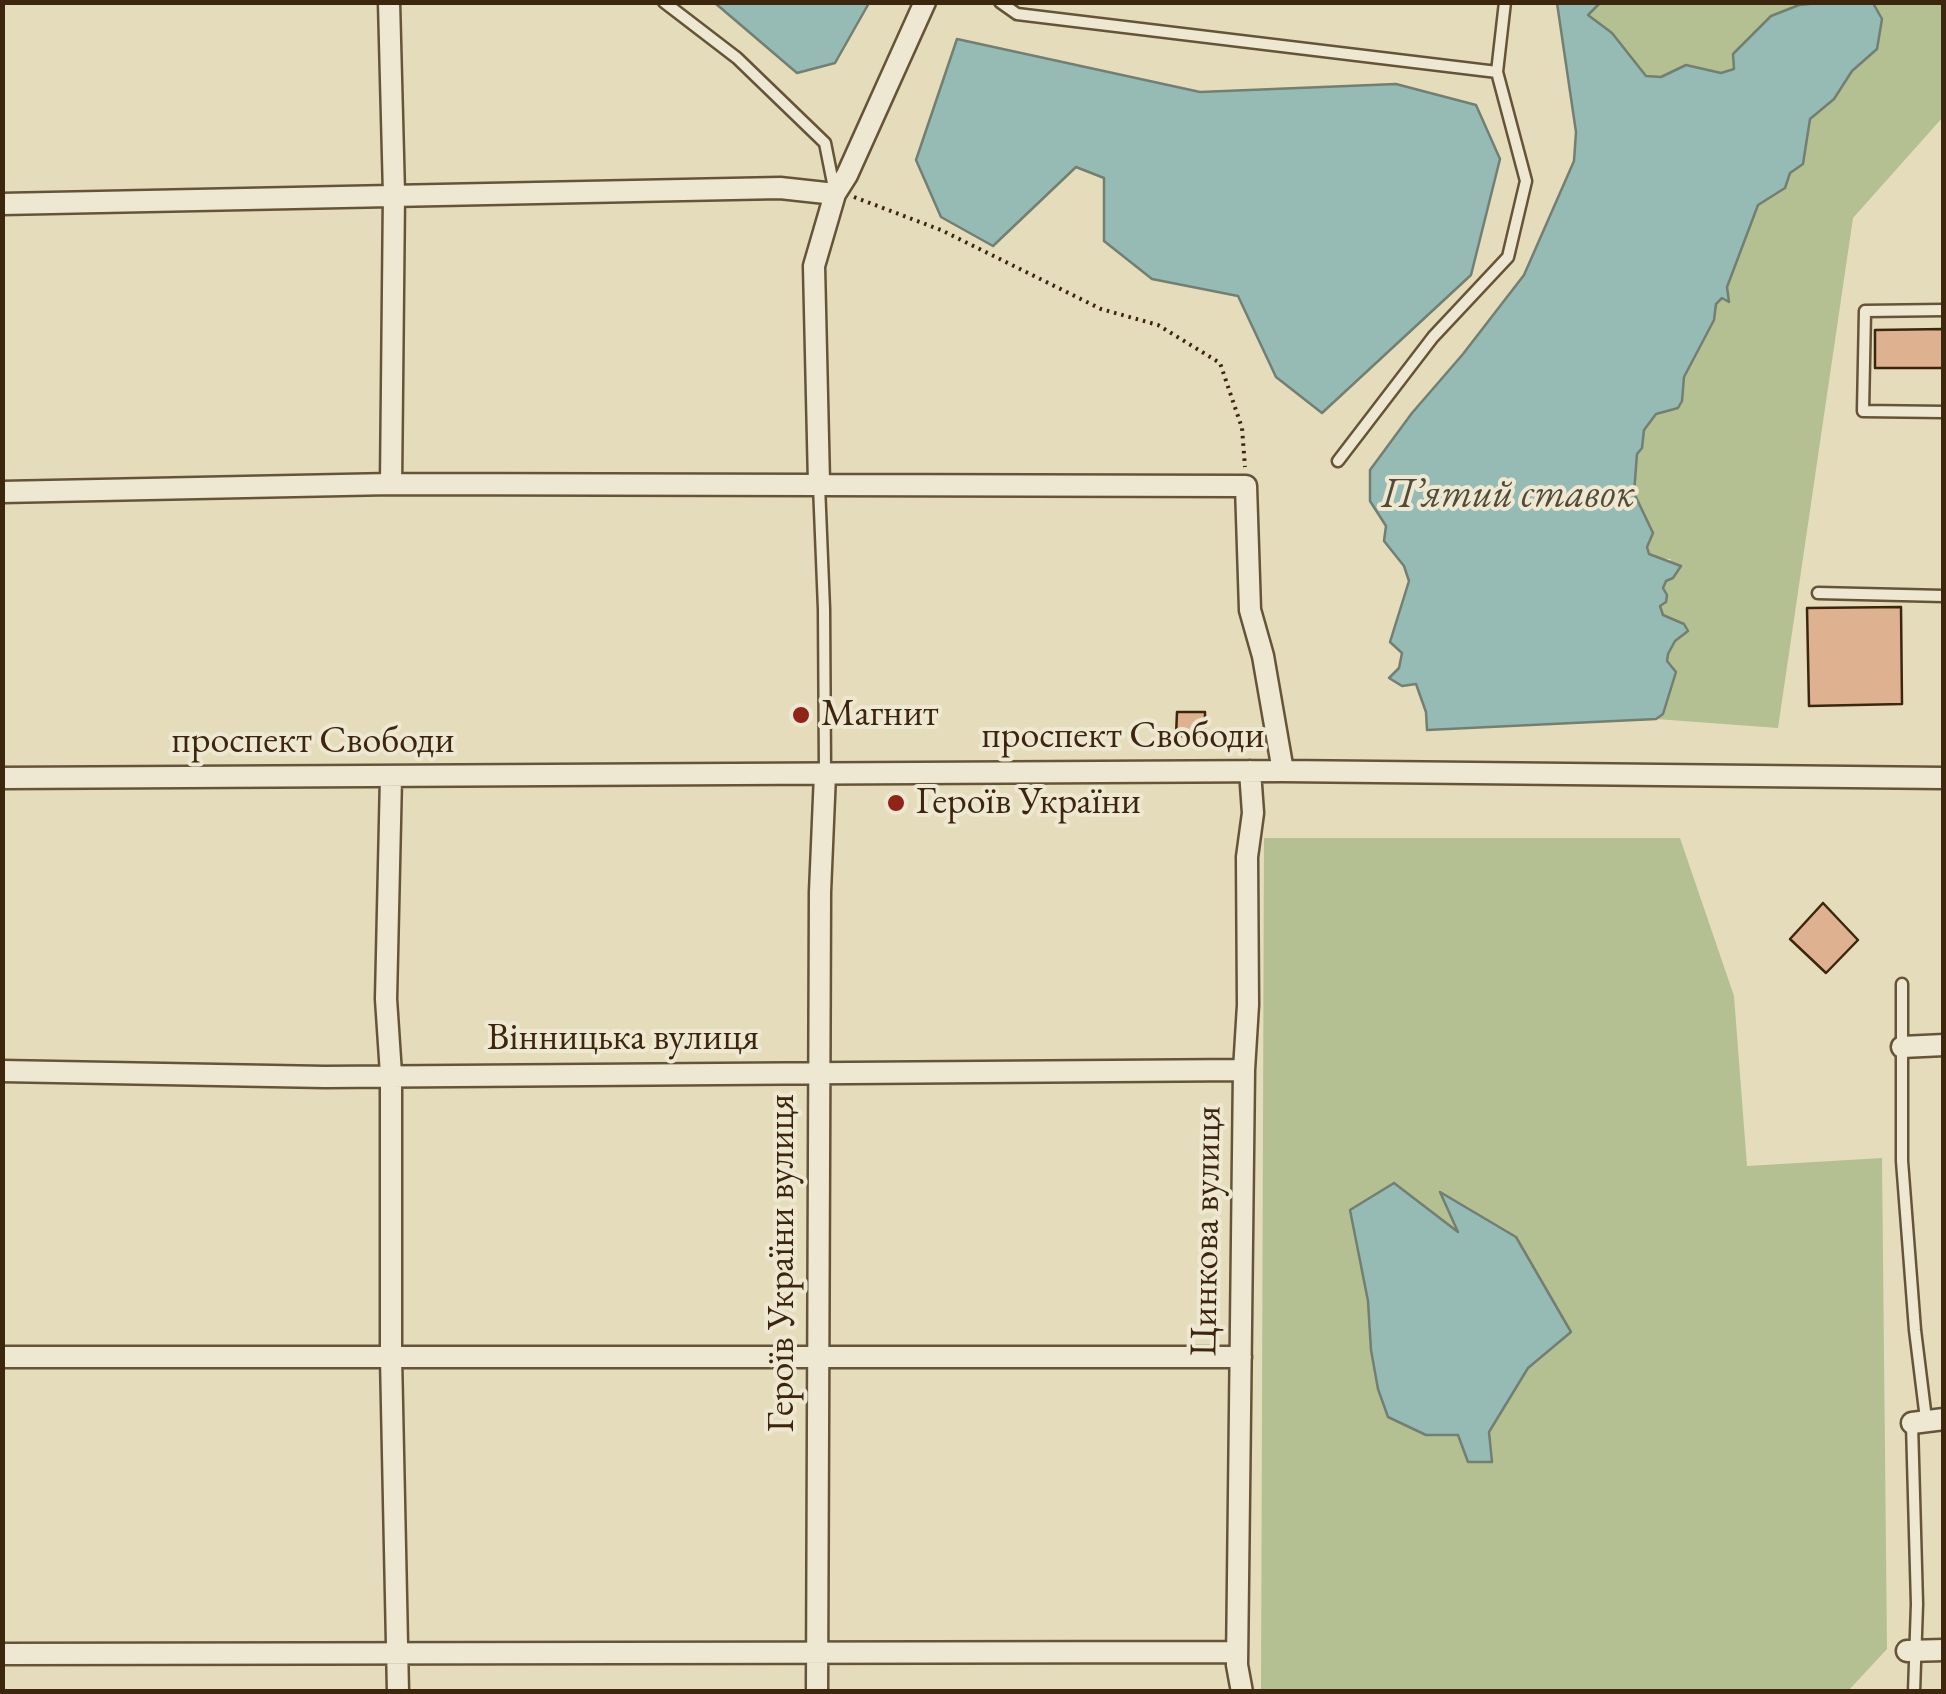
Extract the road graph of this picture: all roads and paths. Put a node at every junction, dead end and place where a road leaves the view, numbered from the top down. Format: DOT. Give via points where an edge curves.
graph roads {
  1 [pos="388,2"];
  2 [pos="664,2"];
  3 [pos="925,2"];
  4 [pos="1000,2"];
  5 [pos="1505,2"];
  6 [pos="1498,72"];
  7 [pos="394,194"];
  8 [pos="835,194"];
  9 [pos="2,204"];
  10 [pos="1944,310"];
  11 [pos="1944,412"];
  12 [pos="1338,461"];
  13 [pos="391,484"];
  14 [pos="819,484"];
  15 [pos="1246,486"];
  16 [pos="2,492"];
  17 [pos="1818,593"];
  18 [pos="1944,596"];
  19 [pos="1250,771"];
  20 [pos="1283,771"];
  21 [pos="825,774"];
  22 [pos="392,777"];
  23 [pos="2,778"];
  24 [pos="1944,778"];
  25 [pos="1902,984"];
  26 [pos="1944,1045"];
  27 [pos="1902,1047"];
  28 [pos="1244,1070"];
  29 [pos="2,1072"];
  30 [pos="818,1073"];
  31 [pos="391,1074"];
  32 [pos="2,1357"];
  33 [pos="818,1357"];
  34 [pos="1241,1357"];
  35 [pos="391,1358"];
  36 [pos="1927,1420"];
  37 [pos="1907,1650"];
  38 [pos="1944,1650"];
  39 [pos="1237,1652"];
  40 [pos="397,1653"];
  41 [pos="817,1653"];
  42 [pos="2,1654"];
  43 [pos="398,1692"];
  44 [pos="816,1692"];
  45 [pos="1242,1692"];
  46 [pos="1914,1692"];
  1 -- 7 [label="street"];
  2 -- 8 [label="lane" via="737,58 825,144"];
  3 -- 8 [label="street"];
  4 -- 6 [label="lane" via="1016,14"];
  5 -- 6 [label="lane"];
  6 -- 12 [label="lane" via="1526,180 1508,257 1432,337"];
  7 -- 8 [label="street" via="780,188"];
  7 -- 9 [label="street"];
  7 -- 13 [label="street"];
  8 -- 14 [label="street" via="814,266"];
  8 -- 15 [label="path" via="869,200 1101,308 1158,325 1220,363 1242,428"];
  10 -- 11 [label="lane" via="1865,311 1862,410"];
  13 -- 14 [label="street"];
  13 -- 16 [label="street"];
  14 -- 15 [label="street"];
  14 -- 21 [label="lane"];
  15 -- 20 [label="street" via="1250,610"];
  17 -- 18 [label="lane"];
  19 -- 20 [label="street, проспект Свободи"];
  19 -- 21 [label="street, проспект Свободи"];
  19 -- 28 [label="street, Цинкова вулиця"];
  20 -- 24 [label="street, проспект Свободи"];
  21 -- 22 [label="street, проспект Свободи"];
  21 -- 30 [label="street, Героїв України вулиця"];
  22 -- 23 [label="street, проспект Свободи"];
  22 -- 31 [label="street" via="386,982"];
  25 -- 27 [label="lane"];
  26 -- 27 [label="street"];
  27 -- 36 [label="lane" via="1902,1161"];
  28 -- 30 [label="street, Вінницька вулиця"];
  28 -- 34 [label="street, Цинкова вулиця"];
  29 -- 31 [label="street, Вінницька вулиця"];
  30 -- 31 [label="street, Вінницька вулиця"];
  30 -- 33 [label="street, Героїв України вулиця"];
  31 -- 35 [label="street"];
  32 -- 35 [label="street"];
  33 -- 34 [label="street"];
  33 -- 35 [label="street"];
  33 -- 41 [label="street, Героїв України вулиця"];
  34 -- 39 [label="street, Цинкова вулиця"];
  35 -- 40 [label="street"];
  36 -- 46 [label="lane"];
  37 -- 38 [label="street"];
  39 -- 41 [label="street"];
  39 -- 45 [label="street, Цинкова вулиця"];
  40 -- 41 [label="street"];
  40 -- 42 [label="street"];
  40 -- 43 [label="street"];
  41 -- 44 [label="street, Героїв України вулиця"];
}
